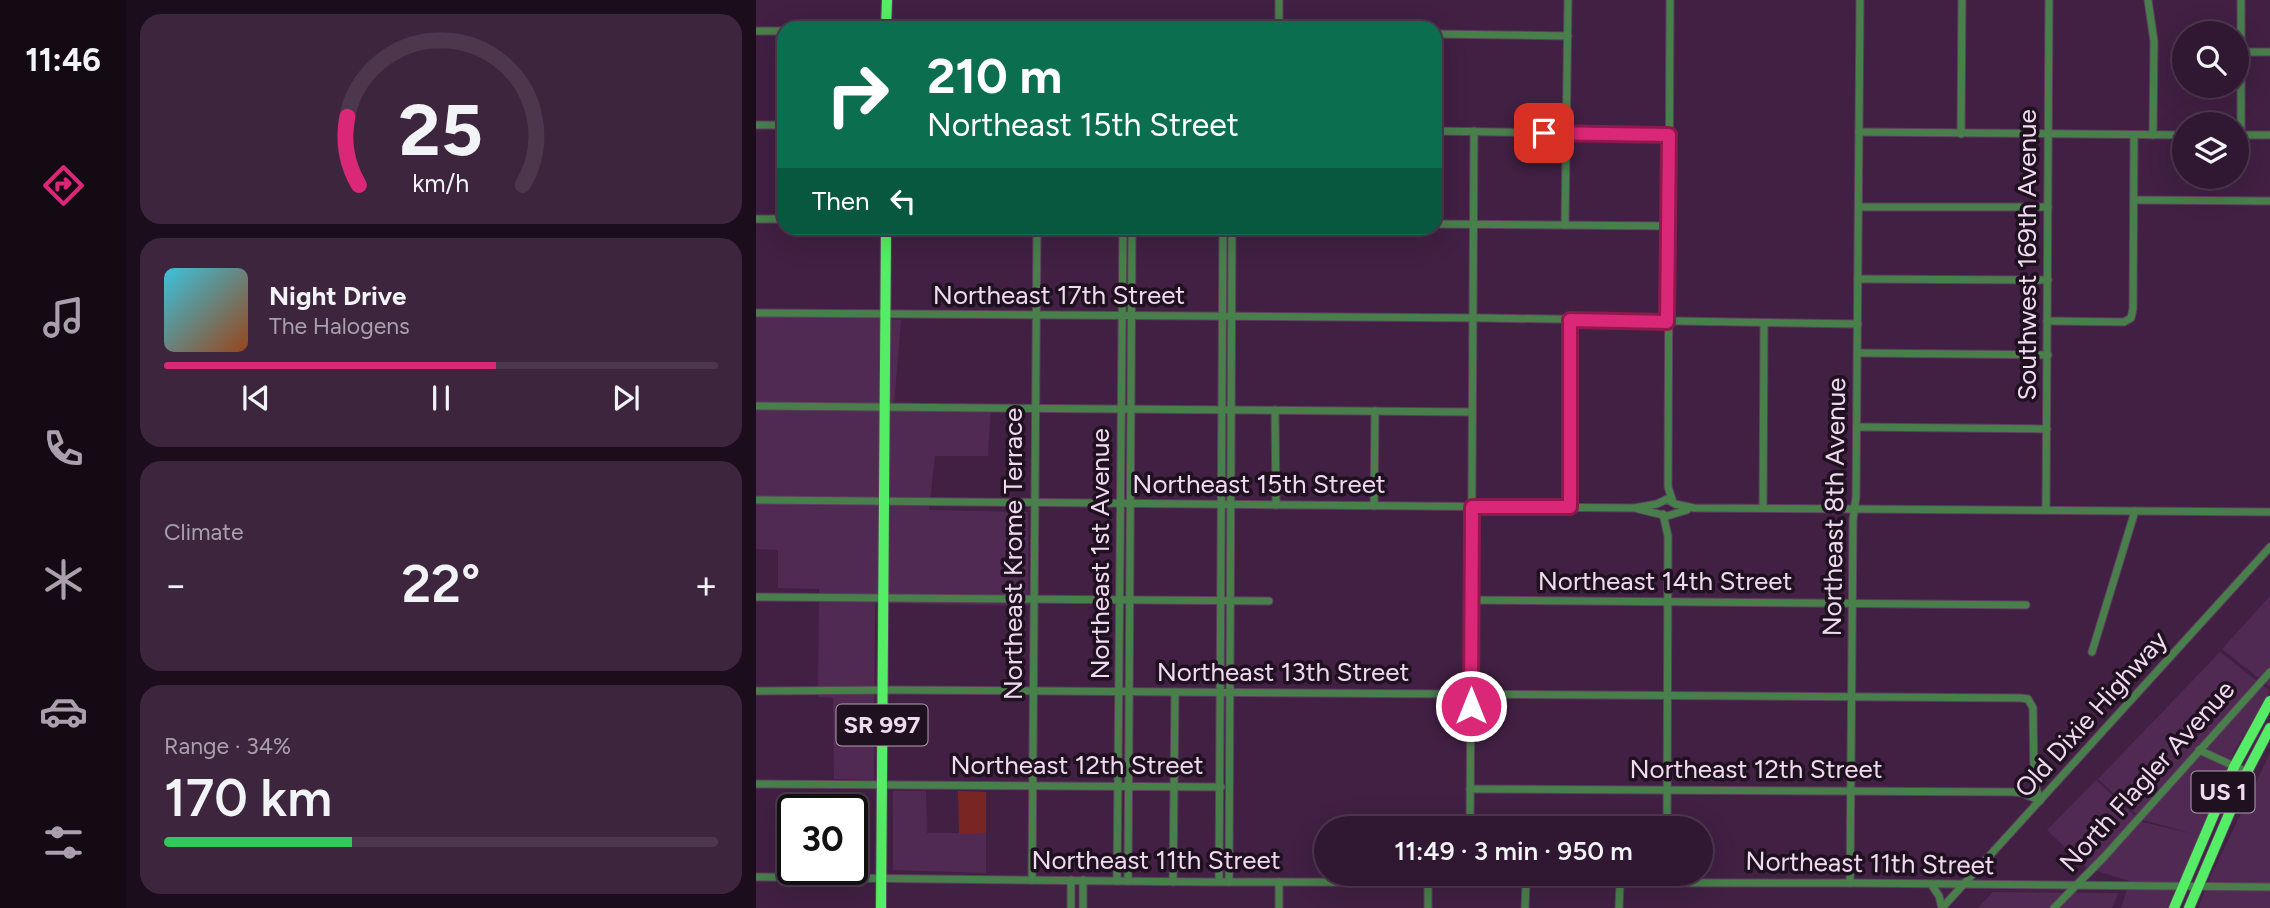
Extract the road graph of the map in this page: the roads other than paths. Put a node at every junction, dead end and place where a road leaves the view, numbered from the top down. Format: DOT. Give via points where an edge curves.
graph roads {
  1 [pos="887,0"];
  2 [pos="1279,0"];
  3 [pos="1568,0"];
  4 [pos="1670,0"];
  5 [pos="1860,0"];
  6 [pos="1962,0"];
  7 [pos="2049,0"];
  8 [pos="2148,0"];
  9 [pos="2241,0"];
  10 [pos="886,21"];
  11 [pos="1279,21"];
  12 [pos="2241,21"];
  13 [pos="756,31"];
  14 [pos="777,32"];
  15 [pos="1442,34"];
  16 [pos="1568,36"];
  17 [pos="2249,51"];
  18 [pos="2270,52"];
  19 [pos="756,125"];
  20 [pos="777,125"];
  21 [pos="1442,131"];
  22 [pos="1474,131"];
  23 [pos="1859,132"];
  24 [pos="1567,133"];
  25 [pos="1961,134"];
  26 [pos="2048,134"];
  27 [pos="1669,135"];
  28 [pos="2153,135"];
  29 [pos="2172,135"];
  30 [pos="2249,135"];
  31 [pos="2270,135"];
  32 [pos="2134,136"];
  33 [pos="2135,200"];
  34 [pos="2270,201"];
  35 [pos="1859,207"];
  36 [pos="2048,207"];
  37 [pos="756,219"];
  38 [pos="777,219"];
  39 [pos="1442,224"];
  40 [pos="1473,225"];
  41 [pos="1565,225"];
  42 [pos="1668,226"];
  43 [pos="886,235"];
  44 [pos="1037,235"];
  45 [pos="1123,235"];
  46 [pos="1132,235"];
  47 [pos="1223,235"];
  48 [pos="1232,235"];
  49 [pos="1858,279"];
  50 [pos="2048,280"];
  51 [pos="756,313"];
  52 [pos="885,315"];
  53 [pos="1036,316"];
  54 [pos="1122,316"];
  55 [pos="1132,316"];
  56 [pos="1222,317"];
  57 [pos="1232,317"];
  58 [pos="1473,318"];
  59 [pos="1570,320"];
  60 [pos="2048,321"];
  61 [pos="1667,322"];
  62 [pos="1764,323"];
  63 [pos="1858,324"];
  64 [pos="1858,353"];
  65 [pos="2048,355"];
  66 [pos="756,407"];
  67 [pos="885,409"];
  68 [pos="1035,409"];
  69 [pos="1122,410"];
  70 [pos="1132,410"];
  71 [pos="1222,410"];
  72 [pos="1232,410"];
  73 [pos="1275,410"];
  74 [pos="1375,411"];
  75 [pos="1472,412"];
  76 [pos="1857,427"];
  77 [pos="2047,429"];
  78 [pos="1668,487"];
  79 [pos="756,500"];
  80 [pos="1662,502"];
  81 [pos="884,503"];
  82 [pos="1035,503"];
  83 [pos="1674,503"];
  84 [pos="1121,504"];
  85 [pos="1131,504"];
  86 [pos="1221,505"];
  87 [pos="1232,505"];
  88 [pos="1276,505"];
  89 [pos="1374,506"];
  90 [pos="1472,507"];
  91 [pos="1570,507"];
  92 [pos="1634,508"];
  93 [pos="1694,508"];
  94 [pos="1763,508"];
  95 [pos="1855,509"];
  96 [pos="2046,510"];
  97 [pos="2135,511"];
  98 [pos="1673,513"];
  99 [pos="2269,513"];
  100 [pos="1663,514"];
  101 [pos="1668,536"];
  102 [pos="2270,547"];
  103 [pos="756,597"];
  104 [pos="883,597"];
  105 [pos="1034,598"];
  106 [pos="1120,599"];
  107 [pos="1130,599"];
  108 [pos="1220,600"];
  109 [pos="1231,600"];
  110 [pos="1472,600"];
  111 [pos="1269,601"];
  112 [pos="1668,603"];
  113 [pos="1852,604"];
  114 [pos="2026,605"];
  115 [pos="2092,652"];
  116 [pos="2270,672"];
  117 [pos="756,691"];
  118 [pos="882,691"];
  119 [pos="1033,692"];
  120 [pos="1119,692"];
  121 [pos="1129,692"];
  122 [pos="1175,692"];
  123 [pos="1220,693"];
  124 [pos="1229,693"];
  125 [pos="1471,695"];
  126 [pos="1667,696"];
  127 [pos="1851,697"];
  128 [pos="2270,701"];
  129 [pos="2270,728"];
  130 [pos="2199,750"];
  131 [pos="2234,767"];
  132 [pos="2247,772"];
  133 [pos="756,783"];
  134 [pos="881,785"];
  135 [pos="1032,786"];
  136 [pos="1119,786"];
  137 [pos="1129,786"];
  138 [pos="1174,786"];
  139 [pos="1219,787"];
  140 [pos="1230,787"];
  141 [pos="1470,789"];
  142 [pos="1668,790"];
  143 [pos="1851,791"];
  144 [pos="2040,801"];
  145 [pos="1470,816"];
  146 [pos="1667,816"];
  147 [pos="756,877"];
  148 [pos="881,878"];
  149 [pos="1032,880"];
  150 [pos="1071,880"];
  151 [pos="1083,880"];
  152 [pos="1118,881"];
  153 [pos="1128,881"];
  154 [pos="1219,881"];
  155 [pos="1173,882"];
  156 [pos="1229,882"];
  157 [pos="1279,882"];
  158 [pos="1314,882"];
  159 [pos="1713,883"];
  160 [pos="1850,883"];
  161 [pos="1931,884"];
  162 [pos="1963,885"];
  163 [pos="1428,886"];
  164 [pos="1525,886"];
  165 [pos="1620,886"];
  166 [pos="2076,886"];
  167 [pos="2183,887"];
  168 [pos="2198,887"];
  169 [pos="2270,887"];
  170 [pos="881,908"];
  171 [pos="1071,908"];
  172 [pos="1083,908"];
  173 [pos="1279,908"];
  174 [pos="1428,908"];
  175 [pos="1525,908"];
  176 [pos="1619,908"];
  177 [pos="1942,908"];
  178 [pos="2054,908"];
  179 [pos="2174,908"];
  180 [pos="2189,908"];
  1 -- 10 [label="highway"];
  2 -- 11 [label="street"];
  3 -- 16 [label="street"];
  4 -- 27 [label="street"];
  5 -- 23 [label="street, Northeast 8th Avenue"];
  6 -- 25 [label="street"];
  7 -- 26 [label="street, Southwest 169th Avenue"];
  8 -- 28 [label="street" via="2154,41"];
  9 -- 12 [label="street"];
  13 -- 14 [label="street"];
  15 -- 16 [label="street"];
  16 -- 24 [label="street"];
  17 -- 18 [label="street"];
  19 -- 20 [label="street"];
  21 -- 22 [label="street"];
  22 -- 24 [label="street"];
  22 -- 40 [label="street"];
  23 -- 25 [label="street"];
  23 -- 35 [label="street, Northeast 8th Avenue"];
  24 -- 27 [label="street"];
  24 -- 41 [label="street"];
  25 -- 26 [label="street"];
  26 -- 32 [label="street"];
  26 -- 36 [label="street, Southwest 169th Avenue"];
  27 -- 42 [label="street"];
  28 -- 29 [label="street"];
  28 -- 32 [label="street"];
  30 -- 31 [label="street"];
  32 -- 33 [label="street"];
  33 -- 34 [label="street"];
  33 -- 60 [label="street" via="2131,318 2124,322"];
  35 -- 36 [label="street"];
  35 -- 49 [label="street, Northeast 8th Avenue"];
  36 -- 50 [label="street, Southwest 169th Avenue"];
  37 -- 38 [label="street"];
  39 -- 40 [label="street"];
  40 -- 41 [label="street"];
  40 -- 58 [label="street"];
  41 -- 42 [label="street"];
  42 -- 61 [label="street"];
  43 -- 52 [label="highway, SR 997"];
  44 -- 53 [label="street, Northeast Krome Terrace"];
  45 -- 54 [label="street, Northeast 1st Avenue"];
  46 -- 55 [label="street, Northeast 1st Avenue"];
  47 -- 56 [label="street"];
  48 -- 57 [label="street"];
  49 -- 50 [label="street"];
  49 -- 63 [label="street, Northeast 8th Avenue"];
  50 -- 60 [label="street, Southwest 169th Avenue"];
  51 -- 52 [label="street, Northeast 17th Street"];
  52 -- 53 [label="street, Northeast 17th Street"];
  52 -- 67 [label="highway, SR 997"];
  53 -- 54 [label="street, Northeast 17th Street"];
  53 -- 68 [label="street, Northeast Krome Terrace"];
  54 -- 55 [label="street, Northeast 17th Street"];
  54 -- 69 [label="street, Northeast 1st Avenue"];
  55 -- 56 [label="street, Northeast 17th Street"];
  55 -- 70 [label="street, Northeast 1st Avenue"];
  56 -- 57 [label="street, Northeast 17th Street"];
  56 -- 71 [label="street"];
  57 -- 58 [label="street, Northeast 17th Street"];
  57 -- 72 [label="street"];
  58 -- 59 [label="street"];
  58 -- 75 [label="street"];
  59 -- 61 [label="street"];
  59 -- 91 [label="street"];
  60 -- 65 [label="street, Southwest 169th Avenue"];
  61 -- 62 [label="street"];
  61 -- 78 [label="street"];
  62 -- 63 [label="street"];
  62 -- 94 [label="street"];
  63 -- 64 [label="street, Northeast 8th Avenue"];
  64 -- 65 [label="street"];
  64 -- 76 [label="street, Northeast 8th Avenue"];
  65 -- 77 [label="street, Southwest 169th Avenue"];
  66 -- 67 [label="street"];
  67 -- 68 [label="street"];
  67 -- 81 [label="highway, SR 997"];
  68 -- 69 [label="street"];
  68 -- 82 [label="street, Northeast Krome Terrace"];
  69 -- 70 [label="street"];
  69 -- 84 [label="street, Northeast 1st Avenue"];
  70 -- 71 [label="street"];
  70 -- 85 [label="street, Northeast 1st Avenue"];
  71 -- 72 [label="street"];
  71 -- 86 [label="street"];
  72 -- 73 [label="street"];
  72 -- 87 [label="street"];
  73 -- 74 [label="street"];
  73 -- 88 [label="street"];
  74 -- 75 [label="street"];
  74 -- 89 [label="street"];
  75 -- 90 [label="street"];
  76 -- 77 [label="street"];
  76 -- 95 [label="street, Northeast 8th Avenue"];
  77 -- 96 [label="street, Southwest 169th Avenue"];
  78 -- 80 [label="street"];
  78 -- 83 [label="street"];
  79 -- 81 [label="street, Northeast 15th Street"];
  80 -- 83 [label="street"];
  80 -- 92 [label="street, Northeast 15th Street"];
  80 -- 100 [label="street"];
  81 -- 82 [label="street, Northeast 15th Street"];
  81 -- 104 [label="highway, SR 997"];
  82 -- 84 [label="street, Northeast 15th Street"];
  82 -- 105 [label="street, Northeast Krome Terrace"];
  83 -- 93 [label="street"];
  83 -- 98 [label="street"];
  84 -- 85 [label="street, Northeast 15th Street"];
  84 -- 106 [label="street, Northeast 1st Avenue"];
  85 -- 86 [label="street, Northeast 15th Street"];
  85 -- 107 [label="street, Northeast 1st Avenue"];
  86 -- 87 [label="street, Northeast 15th Street"];
  86 -- 108 [label="street"];
  87 -- 88 [label="street, Northeast 15th Street"];
  87 -- 109 [label="street"];
  88 -- 89 [label="street, Northeast 15th Street"];
  89 -- 90 [label="street, Northeast 15th Street"];
  90 -- 91 [label="street, Northeast 15th Street"];
  90 -- 110 [label="street"];
  91 -- 92 [label="street, Northeast 15th Street"];
  92 -- 100 [label="street, Northeast 15th Street"];
  93 -- 94 [label="street"];
  93 -- 98 [label="street"];
  94 -- 95 [label="street"];
  95 -- 96 [label="street"];
  95 -- 113 [label="street, Northeast 8th Avenue"];
  96 -- 97 [label="street"];
  97 -- 99 [label="street"];
  97 -- 115 [label="street"];
  98 -- 100 [label="street"];
  98 -- 101 [label="street"];
  100 -- 101 [label="street"];
  101 -- 112 [label="street"];
  102 -- 144 [label="street, Old Dixie Highway"];
  103 -- 104 [label="street"];
  104 -- 105 [label="street"];
  104 -- 118 [label="highway, SR 997"];
  105 -- 106 [label="street"];
  105 -- 119 [label="street, Northeast Krome Terrace"];
  106 -- 107 [label="street"];
  106 -- 120 [label="street, Northeast 1st Avenue"];
  107 -- 108 [label="street"];
  107 -- 121 [label="street, Northeast 1st Avenue"];
  108 -- 109 [label="street"];
  108 -- 123 [label="street"];
  109 -- 111 [label="street"];
  109 -- 124 [label="street"];
  110 -- 112 [label="street, Northeast 14th Street"];
  110 -- 125 [label="street"];
  112 -- 113 [label="street, Northeast 14th Street"];
  112 -- 126 [label="street"];
  113 -- 114 [label="street, Northeast 14th Street"];
  113 -- 127 [label="street, Northeast 8th Avenue"];
  116 -- 130 [label="street, North Flagler Avenue"];
  117 -- 118 [label="street, Northeast 13th Street"];
  118 -- 119 [label="street, Northeast 13th Street"];
  118 -- 134 [label="highway, SR 997"];
  119 -- 120 [label="street, Northeast 13th Street"];
  119 -- 135 [label="street, Northeast Krome Terrace"];
  120 -- 121 [label="street, Northeast 13th Street"];
  120 -- 136 [label="street, Northeast 1st Avenue"];
  121 -- 122 [label="street, Northeast 13th Street"];
  121 -- 137 [label="street, Northeast 1st Avenue"];
  122 -- 123 [label="street, Northeast 13th Street"];
  122 -- 138 [label="street"];
  123 -- 124 [label="street, Northeast 13th Street"];
  123 -- 139 [label="street"];
  124 -- 125 [label="street, Northeast 13th Street"];
  124 -- 140 [label="street"];
  125 -- 126 [label="street, Northeast 13th Street"];
  125 -- 141 [label="street"];
  126 -- 127 [label="street, Northeast 13th Street"];
  126 -- 142 [label="street"];
  127 -- 143 [label="street, Northeast 8th Avenue"];
  127 -- 144 [label="street, Northeast 13th Street" via="2028,699 2034,713 2034,781"];
  128 -- 131 [label="highway, US 1"];
  129 -- 132 [label="highway, US 1"];
  130 -- 131 [label="street"];
  130 -- 166 [label="street, North Flagler Avenue"];
  131 -- 132 [label="street"];
  131 -- 167 [label="highway, US 1"];
  132 -- 168 [label="highway, US 1"];
  133 -- 134 [label="street, Northeast 12th Street"];
  134 -- 135 [label="street, Northeast 12th Street"];
  134 -- 148 [label="highway, SR 997"];
  135 -- 136 [label="street, Northeast 12th Street"];
  135 -- 149 [label="street, Northeast Krome Terrace"];
  136 -- 137 [label="street, Northeast 12th Street"];
  136 -- 152 [label="street, Northeast 1st Avenue"];
  137 -- 138 [label="street, Northeast 12th Street"];
  137 -- 153 [label="street, Northeast 1st Avenue"];
  138 -- 139 [label="street, Northeast 12th Street"];
  138 -- 155 [label="street"];
  139 -- 140 [label="street, Northeast 12th Street"];
  139 -- 154 [label="street"];
  140 -- 156 [label="street"];
  141 -- 142 [label="street, Northeast 12th Street"];
  141 -- 145 [label="street"];
  142 -- 143 [label="street, Northeast 12th Street"];
  142 -- 146 [label="street"];
  143 -- 144 [label="street, Northeast 12th Street" via="2013,792"];
  143 -- 160 [label="street, Northeast 8th Avenue"];
  144 -- 162 [label="street, Old Dixie Highway"];
  147 -- 148 [label="street, Northeast 11th Street"];
  148 -- 149 [label="street, Northeast 11th Street"];
  148 -- 170 [label="highway, SR 997"];
  149 -- 150 [label="street, Northeast 11th Street"];
  150 -- 151 [label="street, Northeast 11th Street"];
  150 -- 171 [label="street"];
  151 -- 152 [label="street, Northeast 11th Street"];
  151 -- 172 [label="street"];
  152 -- 153 [label="street, Northeast 11th Street"];
  153 -- 155 [label="street, Northeast 11th Street"];
  154 -- 155 [label="street, Northeast 11th Street"];
  154 -- 156 [label="street, Northeast 11th Street"];
  156 -- 157 [label="street, Northeast 11th Street"];
  157 -- 158 [label="street, Northeast 11th Street"];
  157 -- 173 [label="street"];
  159 -- 160 [label="street, Northeast 11th Street"];
  160 -- 161 [label="street, Northeast 11th Street"];
  161 -- 162 [label="street, Northeast 11th Street"];
  161 -- 177 [label="street"];
  162 -- 166 [label="street, Northeast 11th Street"];
  162 -- 177 [label="street, Old Dixie Highway"];
  163 -- 174 [label="street"];
  164 -- 175 [label="street"];
  165 -- 176 [label="street"];
  166 -- 167 [label="street, Northeast 11th Street"];
  166 -- 178 [label="street, North Flagler Avenue"];
  167 -- 168 [label="street, Northeast 11th Street"];
  167 -- 179 [label="highway, US 1"];
  168 -- 169 [label="street, Northeast 11th Street"];
  168 -- 180 [label="highway, US 1"];
}
